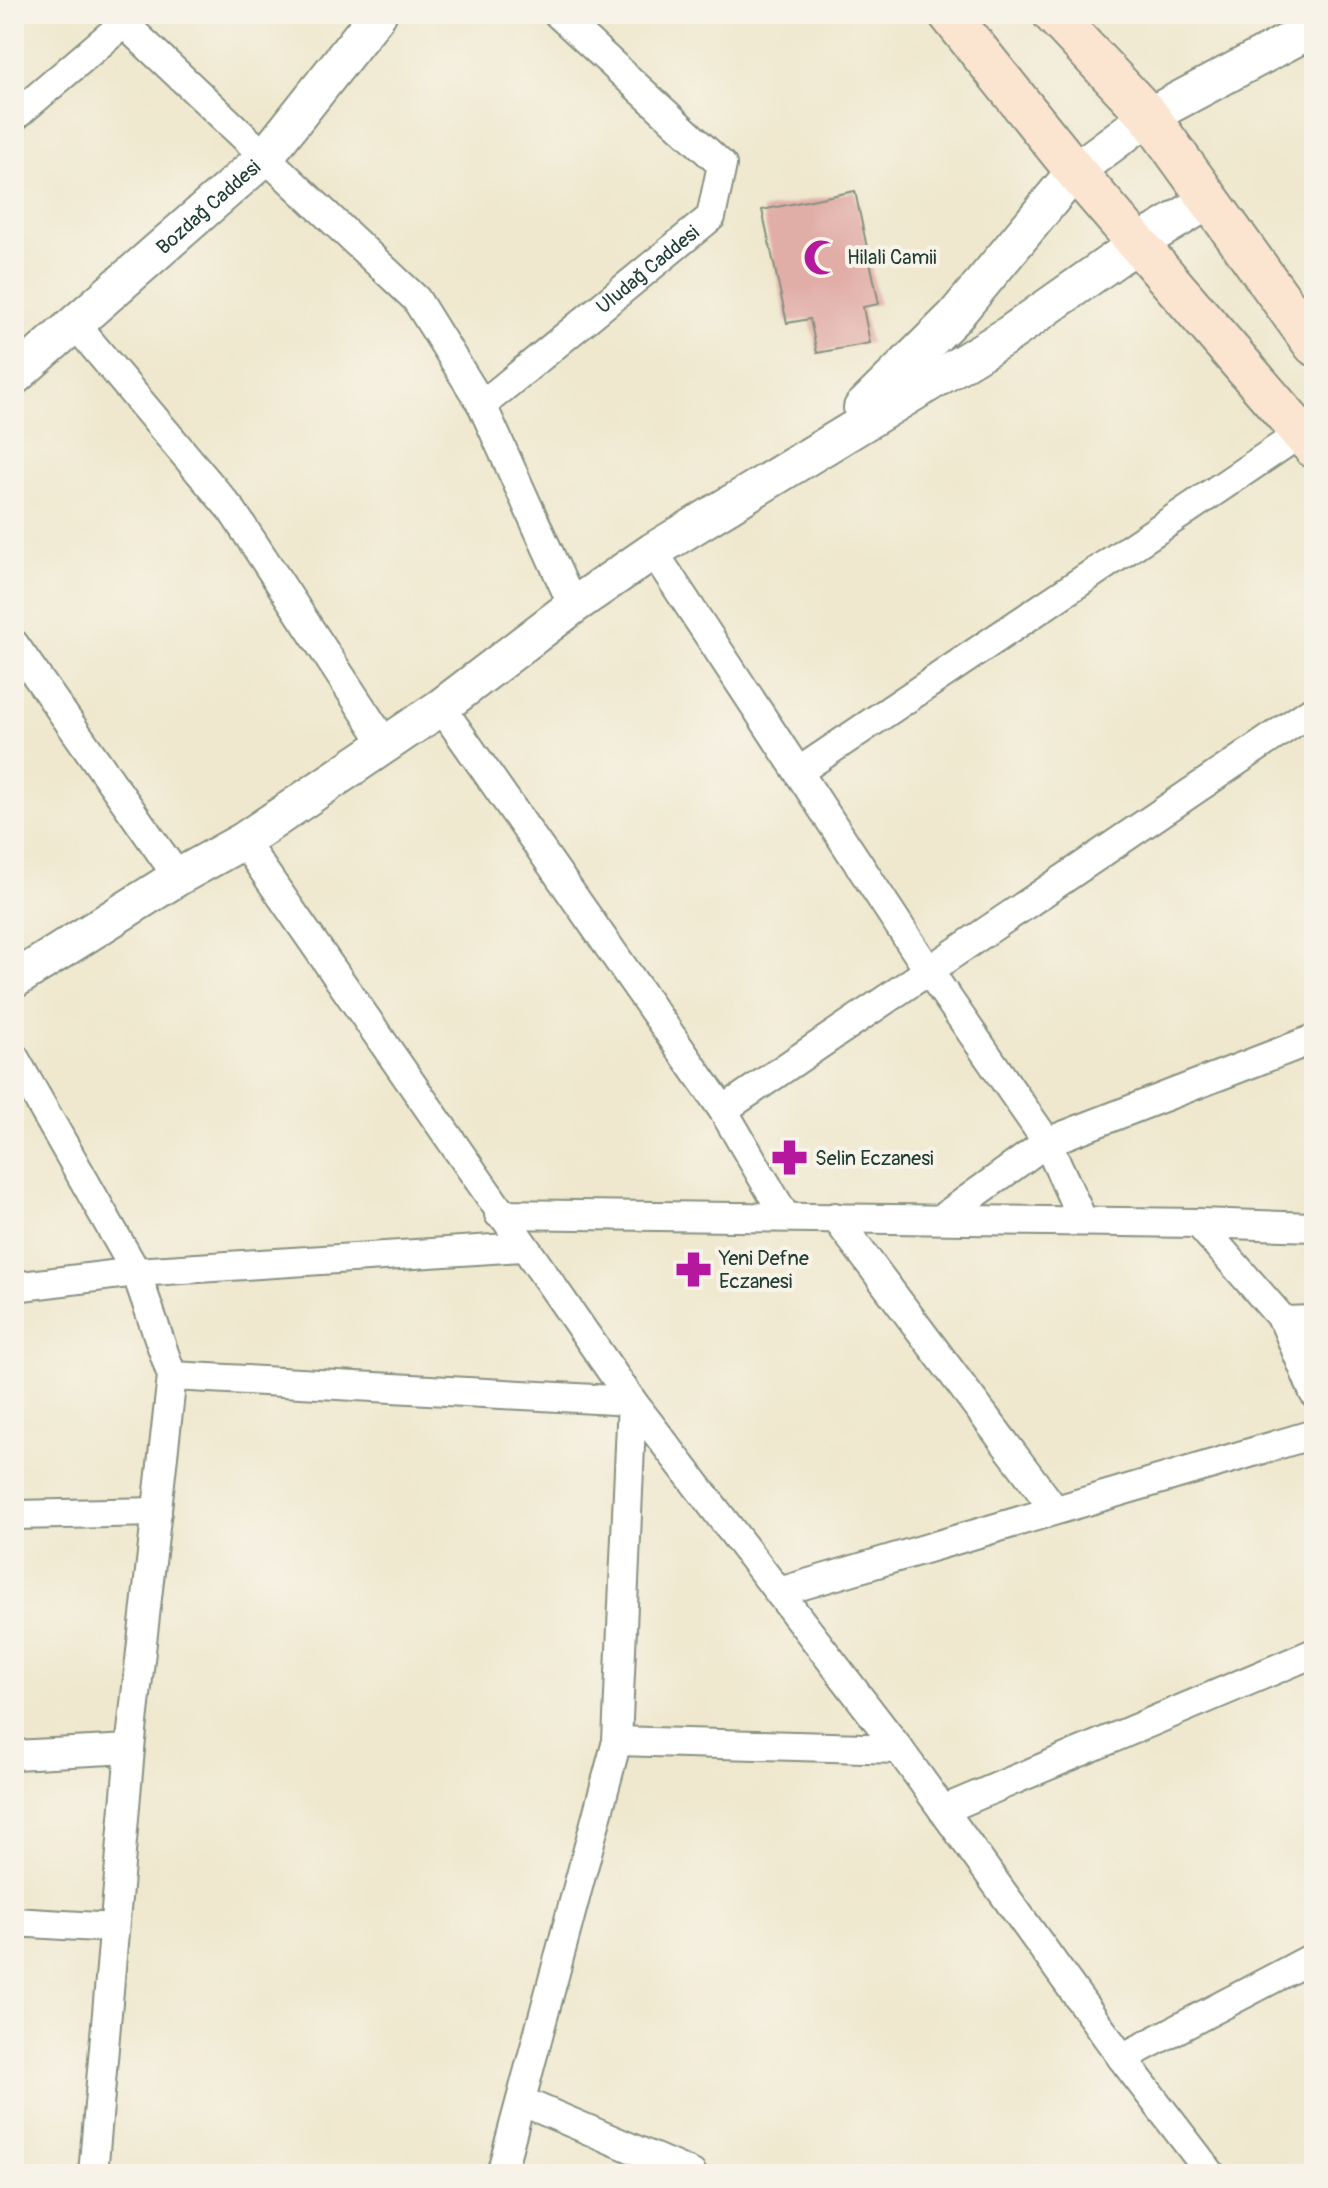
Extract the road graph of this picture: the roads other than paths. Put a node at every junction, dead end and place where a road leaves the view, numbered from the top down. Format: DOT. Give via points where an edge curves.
graph roads {
  1 [pos="378,14"];
  2 [pos="558,14"];
  3 [pos="949,14"];
  4 [pos="1053,14"];
  5 [pos="119,19"];
  6 [pos="1314,28"];
  7 [pos="1149,116"];
  8 [pos="14,117"];
  9 [pos="265,157"];
  10 [pos="1075,171"];
  11 [pos="1210,200"];
  12 [pos="1137,244"];
  13 [pos="75,324"];
  14 [pos="1314,345"];
  15 [pos="14,377"];
  16 [pos="482,405"];
  17 [pos="1307,441"];
  18 [pos="819,450"];
  19 [pos="653,551"];
  20 [pos="573,606"];
  21 [pos="14,644"];
  22 [pos="24,678"];
  23 [pos="441,707"];
  24 [pos="1314,709"];
  25 [pos="386,745"];
  26 [pos="798,772"];
  27 [pos="243,841"];
  28 [pos="178,877"];
  29 [pos="929,971"];
  30 [pos="14,980"];
  31 [pos="1314,1039"];
  32 [pos="14,1057"];
  33 [pos="723,1110"];
  34 [pos="1047,1142"];
  35 [pos="499,1214"];
  36 [pos="785,1216"];
  37 [pos="835,1217"];
  38 [pos="942,1218"];
  39 [pos="1083,1221"];
  40 [pos="1198,1223"];
  41 [pos="1314,1227"];
  42 [pos="522,1247"];
  43 [pos="136,1272"];
  44 [pos="14,1287"];
  45 [pos="1314,1320"];
  46 [pos="1284,1321"];
  47 [pos="172,1376"];
  48 [pos="1314,1393"];
  49 [pos="632,1401"];
  50 [pos="1314,1434"];
  51 [pos="1055,1510"];
  52 [pos="157,1512"];
  53 [pos="14,1515"];
  54 [pos="779,1592"];
  55 [pos="1314,1653"];
  56 [pos="617,1741"];
  57 [pos="130,1749"];
  58 [pos="899,1749"];
  59 [pos="14,1755"];
  60 [pos="943,1810"];
  61 [pos="14,1922"];
  62 [pos="114,1928"];
  63 [pos="1314,1957"];
  64 [pos="1122,2058"];
  65 [pos="521,2101"];
  66 [pos="93,2174"];
  67 [pos="501,2174"];
  68 [pos="692,2174"];
  69 [pos="1211,2174"];
  1 -- 9 [label="street, Bozdağ Caddesi"];
  2 -- 16 [label="street, Uludağ Caddesi" via="722,165 711,217"];
  3 -- 10 [label="main road"];
  4 -- 7 [label="main road"];
  5 -- 8 [label="street"];
  5 -- 9 [label="street"];
  6 -- 7 [label="street"];
  7 -- 10 [label="street"];
  7 -- 11 [label="main road"];
  9 -- 13 [label="street, Bozdağ Caddesi"];
  9 -- 16 [label="street" via="416,299"];
  10 -- 12 [label="main road"];
  10 -- 18 [label="street" via="955,316"];
  11 -- 12 [label="street"];
  11 -- 14 [label="main road"];
  12 -- 17 [label="main road"];
  12 -- 18 [label="street" via="1005,337"];
  13 -- 15 [label="street, Bozdağ Caddesi"];
  13 -- 25 [label="street" via="233,512"];
  16 -- 20 [label="street"];
  17 -- 26 [label="street"];
  18 -- 19 [label="street"];
  19 -- 20 [label="street"];
  19 -- 26 [label="street"];
  20 -- 23 [label="street"];
  21 -- 22 [label="street"];
  22 -- 28 [label="street"];
  23 -- 25 [label="street"];
  23 -- 33 [label="street"];
  24 -- 29 [label="street"];
  25 -- 27 [label="street"];
  26 -- 29 [label="street"];
  27 -- 28 [label="street"];
  27 -- 35 [label="street"];
  28 -- 30 [label="street"];
  29 -- 33 [label="street"];
  29 -- 34 [label="street"];
  31 -- 34 [label="street"];
  32 -- 43 [label="street"];
  33 -- 36 [label="street"];
  34 -- 38 [label="street"];
  34 -- 39 [label="street"];
  35 -- 36 [label="street"];
  35 -- 42 [label="street"];
  36 -- 37 [label="street"];
  37 -- 38 [label="street"];
  37 -- 51 [label="street"];
  38 -- 39 [label="street"];
  39 -- 40 [label="street"];
  40 -- 41 [label="street"];
  40 -- 46 [label="street"];
  42 -- 43 [label="street"];
  42 -- 49 [label="street"];
  43 -- 44 [label="street"];
  43 -- 47 [label="street"];
  45 -- 46 [label="street"];
  46 -- 48 [label="street"];
  47 -- 49 [label="street"];
  47 -- 52 [label="street"];
  49 -- 54 [label="street"];
  49 -- 56 [label="street"];
  50 -- 51 [label="street"];
  51 -- 54 [label="street"];
  52 -- 53 [label="street"];
  52 -- 57 [label="street"];
  54 -- 58 [label="street"];
  55 -- 60 [label="street"];
  56 -- 58 [label="street"];
  56 -- 65 [label="street"];
  57 -- 59 [label="street"];
  57 -- 62 [label="street"];
  58 -- 60 [label="street"];
  60 -- 64 [label="street"];
  61 -- 62 [label="street"];
  62 -- 66 [label="street"];
  63 -- 64 [label="street"];
  64 -- 69 [label="street"];
  65 -- 67 [label="street"];
  65 -- 68 [label="street"];
}
